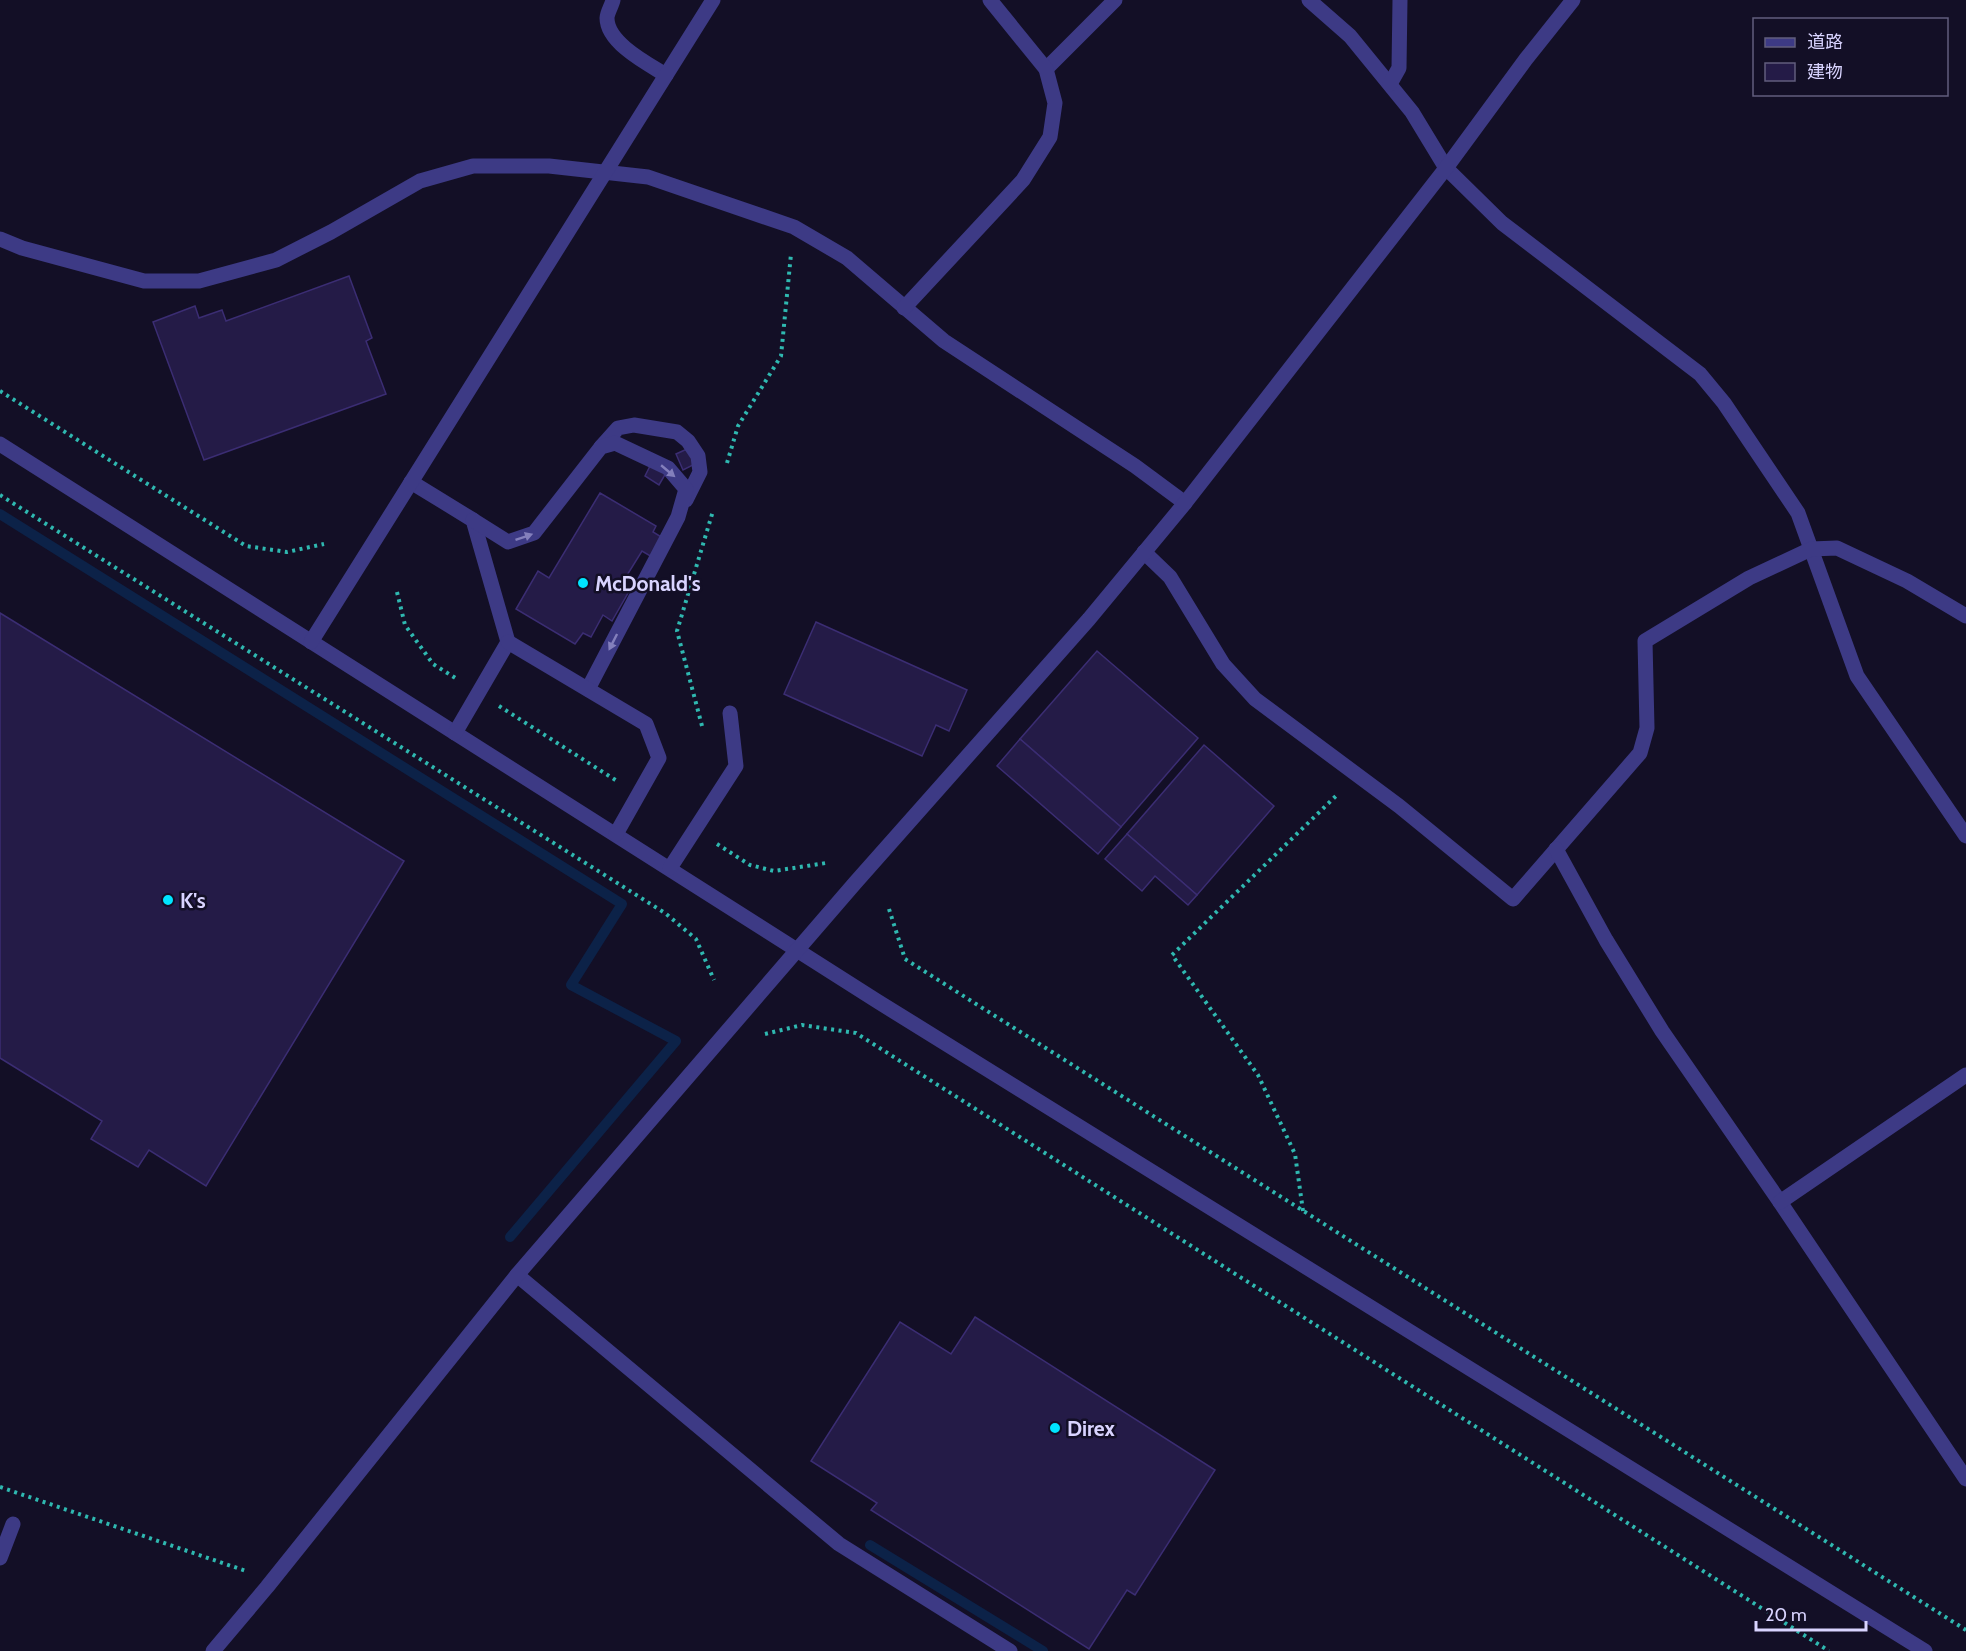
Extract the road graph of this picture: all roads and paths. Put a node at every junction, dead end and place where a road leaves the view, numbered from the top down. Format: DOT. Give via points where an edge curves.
graph roads {
  1 [pos="613,0"];
  2 [pos="713,0"];
  3 [pos="990,0"];
  4 [pos="1115,0"];
  5 [pos="1309,0"];
  6 [pos="1400,0"];
  7 [pos="1574,0"];
  8 [pos="1046,69"];
  9 [pos="666,75"];
  10 [pos="1390,84"];
  11 [pos="1446,168"];
  12 [pos="604,171"];
  13 [pos="794,227"];
  14 [pos="0,238"];
  15 [pos="904,308"];
  16 [pos="0,391"];
  17 [pos="0,444"];
  18 [pos="601,447"];
  19 [pos="724,472"];
  20 [pos="411,482"];
  21 [pos="0,495"];
  22 [pos="1185,503"];
  23 [pos="714,506"];
  24 [pos="678,517"];
  25 [pos="473,520"];
  26 [pos="324,544"];
  27 [pos="1811,549"];
  28 [pos="1144,552"];
  29 [pos="397,592"];
  30 [pos="1966,616"];
  31 [pos="311,642"];
  32 [pos="508,642"];
  33 [pos="588,689"];
  34 [pos="479,694"];
  35 [pos="729,713"];
  36 [pos="703,727"];
  37 [pos="455,733"];
  38 [pos="1358,775"];
  39 [pos="639,794"];
  40 [pos="695,831"];
  41 [pos="616,834"];
  42 [pos="1966,837"];
  43 [pos="1556,849"];
  44 [pos="826,863"];
  45 [pos="670,868"];
  46 [pos="889,909"];
  47 [pos="797,949"];
  48 [pos="714,980"];
  49 [pos="765,1034"];
  50 [pos="1966,1075"];
  51 [pos="1780,1202"];
  52 [pos="1303,1211"];
  53 [pos="517,1275"];
  54 [pos="1966,1479"];
  55 [pos="0,1487"];
  56 [pos="12,1524"];
  57 [pos="0,1558"];
  58 [pos="267,1587"];
  59 [pos="1966,1630"];
  60 [pos="213,1651"];
  61 [pos="1010,1651"];
  62 [pos="1829,1651"];
  63 [pos="1926,1651"];
  1 -- 9 [label="street" via="607,18 614,36 633,56"];
  2 -- 9 [label="street"];
  3 -- 8 [label="street"];
  4 -- 8 [label="street"];
  5 -- 10 [label="street" via="1350,36"];
  6 -- 10 [label="street" via="1398,68"];
  7 -- 11 [label="street"];
  8 -- 15 [label="street" via="1055,103 1050,137 1023,180"];
  9 -- 12 [label="street"];
  10 -- 11 [label="street"];
  11 -- 22 [label="street"];
  11 -- 27 [label="street" via="1502,223 1700,374 1725,403 1798,513"];
  12 -- 13 [label="street" via="658,180"];
  12 -- 14 [label="street" via="473,166 420,181 276,260 199,281 144,281 22,248"];
  12 -- 20 [label="street"];
  13 -- 15 [label="street" via="846,258"];
  13 -- 19 [label="path" via="781,356 738,426"];
  15 -- 22 [label="street" via="944,341"];
  16 -- 26 [label="path" via="246,546 287,552"];
  17 -- 31 [label="street"];
  18 -- 24 [label="street, one-way" via="615,443 668,468 686,489"];
  18 -- 24 [label="street" via="618,429 634,425 677,432 688,441 698,456 700,472"];
  25 -- 18 [label="street, one-way" via="508,542 534,533"];
  20 -- 25 [label="street"];
  20 -- 31 [label="street"];
  21 -- 48 [label="path" via="664,912 696,939"];
  22 -- 28 [label="street"];
  23 -- 36 [label="path" via="677,631"];
  24 -- 33 [label="street, one-way"];
  25 -- 32 [label="street"];
  27 -- 30 [label="street" via="1837,548 1907,581"];
  27 -- 42 [label="street" via="1857,676"];
  27 -- 43 [label="street" via="1749,578 1645,641 1647,728 1640,753"];
  28 -- 38 [label="street" via="1170,577 1224,664 1255,699"];
  28 -- 47 [label="street"];
  29 -- 34 [label="path" via="405,625 433,664"];
  31 -- 37 [label="street"];
  32 -- 33 [label="street"];
  32 -- 34 [label="street"];
  33 -- 39 [label="street" via="646,724 659,758"];
  34 -- 37 [label="street"];
  34 -- 39 [label="path"];
  35 -- 40 [label="street" via="736,766"];
  37 -- 41 [label="street"];
  38 -- 43 [label="street" via="1513,899"];
  38 -- 52 [label="path" via="1172,955 1258,1075 1294,1154"];
  39 -- 41 [label="street"];
  40 -- 44 [label="path" via="750,866 774,871"];
  40 -- 45 [label="street"];
  41 -- 45 [label="street"];
  43 -- 51 [label="street" via="1662,1031"];
  45 -- 47 [label="street"];
  46 -- 52 [label="path" via="905,959"];
  47 -- 53 [label="street"];
  47 -- 63 [label="street"];
  49 -- 62 [label="path" via="802,1025 856,1033"];
  50 -- 51 [label="street"];
  51 -- 54 [label="street"];
  52 -- 59 [label="path"];
  53 -- 58 [label="street"];
  53 -- 61 [label="street" via="840,1544"];
  55 -- 58 [label="path" via="246,1571"];
  56 -- 57 [label="street"];
  58 -- 60 [label="street"];
}
